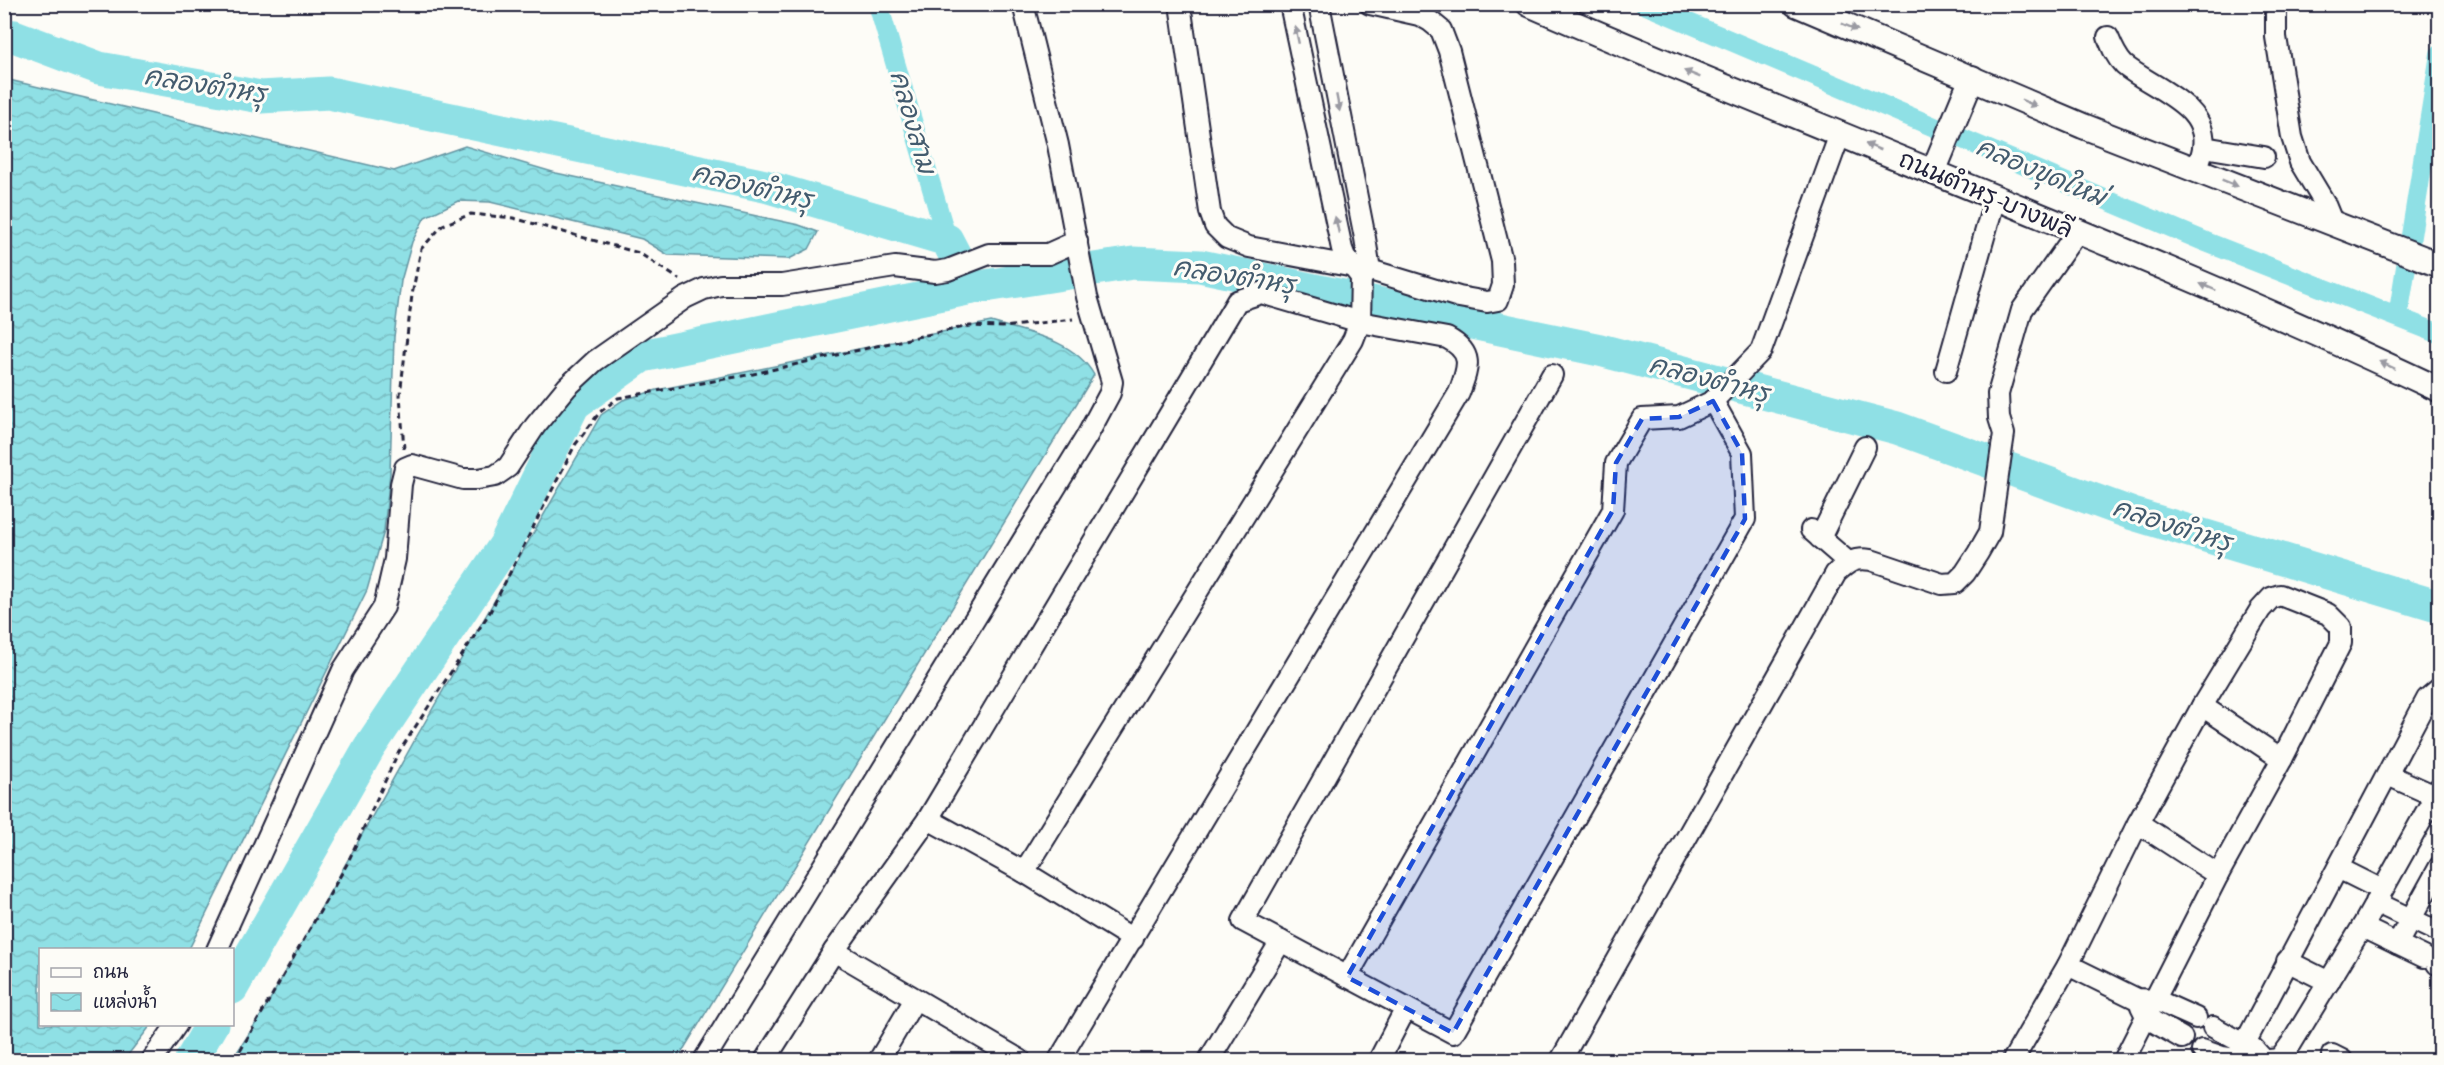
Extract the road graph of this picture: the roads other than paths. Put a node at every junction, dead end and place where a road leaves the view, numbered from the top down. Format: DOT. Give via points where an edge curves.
graph roads {
  1 [pos="1023,4"];
  2 [pos="1180,4"];
  3 [pos="1290,4"];
  4 [pos="1319,4"];
  5 [pos="1370,4"];
  6 [pos="1529,4"];
  7 [pos="1796,4"];
  8 [pos="2276,14"];
  9 [pos="2108,37"];
  10 [pos="1972,78"];
  11 [pos="1839,134"];
  12 [pos="2264,157"];
  13 [pos="2200,159"];
  14 [pos="1933,172"];
  15 [pos="1995,198"];
  16 [pos="2333,224"];
  17 [pos="2077,232"];
  18 [pos="1077,241"];
  19 [pos="2418,257"];
  20 [pos="1361,274"];
  21 [pos="1360,315"];
  22 [pos="1946,371"];
  23 [pos="1552,375"];
  24 [pos="2439,390"];
  25 [pos="1713,401"];
  26 [pos="1865,447"];
  27 [pos="1848,562"];
  28 [pos="2439,688"];
  29 [pos="2202,706"];
  30 [pos="2282,759"];
  31 [pos="2388,775"];
  32 [pos="2437,792"];
  33 [pos="928,819"];
  34 [pos="2138,823"];
  35 [pos="2439,866"];
  36 [pos="2338,868"];
  37 [pos="1024,872"];
  38 [pos="2218,875"];
  39 [pos="2379,896"];
  40 [pos="2410,919"];
  41 [pos="2362,927"];
  42 [pos="2436,931"];
  43 [pos="1133,939"];
  44 [pos="1281,941"];
  45 [pos="2397,944"];
  46 [pos="218,948"];
  47 [pos="834,951"];
  48 [pos="2287,961"];
  49 [pos="2433,962"];
  50 [pos="2068,965"];
  51 [pos="1347,977"];
  52 [pos="2329,982"];
  53 [pos="915,999"];
  54 [pos="2147,999"];
  55 [pos="1406,1008"];
  56 [pos="2147,1018"];
  57 [pos="176,1026"];
  58 [pos="2182,1038"];
  59 [pos="2202,1050"];
  60 [pos="2240,1054"];
  61 [pos="1011,1058"];
  62 [pos="152,1060"];
  63 [pos="704,1060"];
  64 [pos="765,1060"];
  65 [pos="879,1060"];
  66 [pos="1059,1060"];
  67 [pos="1209,1060"];
  68 [pos="1379,1060"];
  69 [pos="1561,1060"];
  70 [pos="2013,1060"];
  71 [pos="2124,1060"];
  72 [pos="2264,1060"];
  73 [pos="2269,1060"];
  1 -- 18 [label="street"];
  2 -- 20 [label="street" via="1215,226 1227,238 1249,247"];
  20 -- 3 [label="street, one-way" via="1345,258 1342,249"];
  4 -- 20 [label="street, one-way"];
  5 -- 20 [label="street" via="1419,15 1441,30 1502,261 1503,285 1498,300 1486,302"];
  11 -- 6 [label="main road, ถนนตำหรุ-บางพลี, one-way" via="1650,58"];
  7 -- 10 [label="main road, one-way"];
  8 -- 16 [label="street" via="2292,137 2300,162"];
  9 -- 13 [label="street" via="2123,64 2183,104 2199,122 2203,131"];
  10 -- 13 [label="main road, one-way"];
  10 -- 14 [label="main road"];
  14 -- 11 [label="main road, ถนนตำหรุ-บางพลี, one-way"];
  11 -- 25 [label="street" via="1761,351"];
  12 -- 13 [label="street"];
  13 -- 16 [label="main road, one-way"];
  14 -- 15 [label="main road, ถนนตำหรุ-บางพลี"];
  15 -- 17 [label="main road, ถนนตำหรุ-บางพลี"];
  15 -- 22 [label="street"];
  16 -- 19 [label="main road"];
  24 -- 17 [label="main road, ถนนตำหรุ-บางพลี, one-way" via="2326,336"];
  17 -- 27 [label="street" via="2022,310 1998,394 2004,434 1990,532 1965,573 1955,583 1942,584 1871,560 1859,558"];
  18 -- 46 [label="street" via="1048,254 989,254 935,272 895,267 782,285 721,285 698,292 595,361 567,387 508,467 495,476 463,478 412,465 405,468 400,484 395,559 384,607 343,670"];
  18 -- 63 [label="street" via="1084,283 1112,382 1110,393"];
  20 -- 21 [label="street"];
  21 -- 33 [label="street" via="1261,293 1237,302"];
  21 -- 37 [label="street" via="1353,340"];
  21 -- 43 [label="street" via="1447,338 1458,344 1469,367 1459,393"];
  23 -- 44 [label="street" via="1243,921"];
  25 -- 51 [label="street" via="1679,417 1642,419 1616,463 1613,510"];
  25 -- 55 [label="street" via="1742,453 1745,519 1453,1033"];
  26 -- 27 [label="street" via="1815,534"];
  27 -- 69 [label="street" via="1829,585"];
  28 -- 31 [label="street" via="2427,699"];
  29 -- 30 [label="street"];
  29 -- 30 [label="street" via="2271,598 2280,595 2328,614 2341,627 2341,643"];
  29 -- 34 [label="street"];
  30 -- 38 [label="street"];
  31 -- 32 [label="street"];
  31 -- 36 [label="street"];
  32 -- 39 [label="street"];
  33 -- 37 [label="street"];
  33 -- 47 [label="street"];
  34 -- 38 [label="street"];
  34 -- 50 [label="street"];
  35 -- 40 [label="street"];
  36 -- 39 [label="street"];
  36 -- 48 [label="street"];
  37 -- 43 [label="street"];
  38 -- 54 [label="street"];
  39 -- 40 [label="street"];
  39 -- 41 [label="street"];
  40 -- 42 [label="street"];
  40 -- 45 [label="street"];
  41 -- 45 [label="street"];
  41 -- 52 [label="street"];
  43 -- 66 [label="street"];
  44 -- 51 [label="street"];
  44 -- 67 [label="street"];
  45 -- 49 [label="street"];
  47 -- 53 [label="street"];
  47 -- 64 [label="street"];
  48 -- 52 [label="street"];
  48 -- 60 [label="street"];
  50 -- 54 [label="street"];
  50 -- 70 [label="street"];
  51 -- 55 [label="street"];
  52 -- 73 [label="street" via="2280,1059"];
  53 -- 61 [label="street"];
  53 -- 65 [label="street"];
  54 -- 56 [label="street"];
  54 -- 60 [label="street" via="2204,1023"];
  55 -- 68 [label="street"];
  56 -- 58 [label="street"];
  56 -- 71 [label="street"];
  57 -- 62 [label="street"];
  59 -- 60 [label="street"];
  60 -- 72 [label="street" via="2254,1049"];
}
